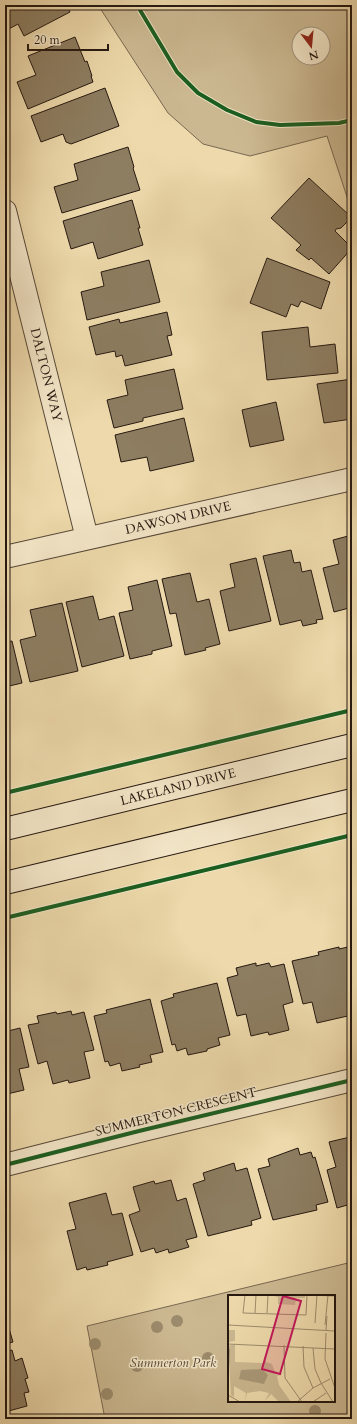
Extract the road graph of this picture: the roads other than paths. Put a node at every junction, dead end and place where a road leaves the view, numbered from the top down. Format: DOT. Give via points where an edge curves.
graph roads {
  1 [pos="5,211"];
  2 [pos="352,479"];
  3 [pos="87,538"];
  4 [pos="5,557"];
  5 [pos="352,745"];
  6 [pos="352,800"];
  7 [pos="5,829"];
  8 [pos="5,883"];
  9 [pos="352,1080"];
  10 [pos="5,1165"];
  1 -- 3 [label="street, DALTON WAY"];
  2 -- 3 [label="street, DAWSON DRIVE"];
  3 -- 4 [label="street, DAWSON DRIVE"];
  5 -- 7 [label="street, LAKELAND DRIVE"];
  6 -- 8 [label="street"];
  9 -- 10 [label="street, SUMMERTON CRESCENT" via="139,1130"];
}
